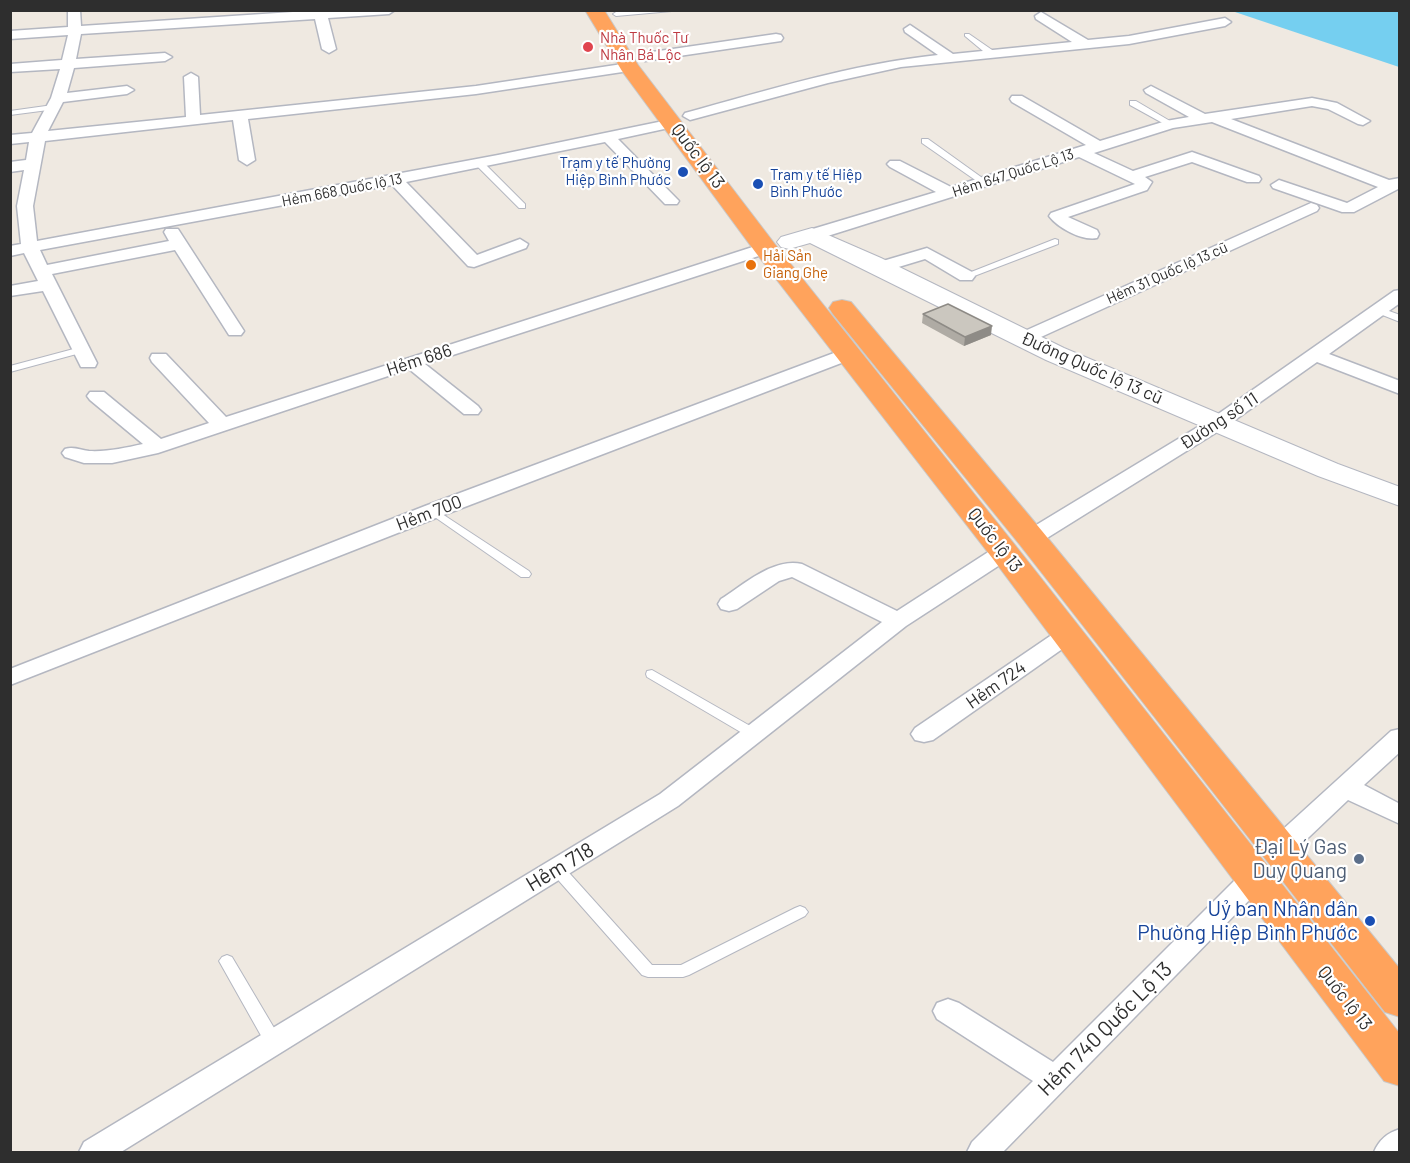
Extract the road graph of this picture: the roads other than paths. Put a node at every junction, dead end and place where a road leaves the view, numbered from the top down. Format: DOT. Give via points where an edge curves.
graph roads {
  1 [pos="74,10"];
  2 [pos="389,10"];
  3 [pos="680,10"];
  4 [pos="381,11"];
  5 [pos="608,12"];
  6 [pos="321,16"];
  7 [pos="1041,16"];
  8 [pos="189,17"];
  9 [pos="1225,22"];
  10 [pos="910,29"];
  11 [pos="75,31"];
  12 [pos="10,35"];
  13 [pos="967,35"];
  14 [pos="776,38"];
  15 [pos="1085,44"];
  16 [pos="329,49"];
  17 [pos="992,54"];
  18 [pos="165,57"];
  19 [pos="949,57"];
  20 [pos="637,62"];
  21 [pos="68,64"];
  22 [pos="10,68"];
  23 [pos="191,77"];
  24 [pos="127,90"];
  25 [pos="1151,90"];
  26 [pos="1017,99"];
  27 [pos="56,102"];
  28 [pos="1133,103"];
  29 [pos="10,113"];
  30 [pos="240,116"];
  31 [pos="681,119"];
  32 [pos="1210,119"];
  33 [pos="193,121"];
  34 [pos="1362,121"];
  35 [pos="1171,124"];
  36 [pos="38,136"];
  37 [pos="609,138"];
  38 [pos="10,140"];
  39 [pos="925,141"];
  40 [pos="1098,146"];
  41 [pos="1080,152"];
  42 [pos="248,160"];
  43 [pos="33,164"];
  44 [pos="480,164"];
  45 [pos="895,164"];
  46 [pos="10,166"];
  47 [pos="1131,176"];
  48 [pos="1253,179"];
  49 [pos="396,180"];
  50 [pos="984,182"];
  51 [pos="1395,184"];
  52 [pos="1279,185"];
  53 [pos="950,193"];
  54 [pos="671,201"];
  55 [pos="522,206"];
  56 [pos="1311,208"];
  57 [pos="167,223"];
  58 [pos="1091,234"];
  59 [pos="789,242"];
  60 [pos="1054,242"];
  61 [pos="180,244"];
  62 [pos="520,244"];
  63 [pos="30,248"];
  64 [pos="10,251"];
  65 [pos="882,267"];
  66 [pos="966,276"];
  67 [pos="45,278"];
  68 [pos="10,291"];
  69 [pos="1400,295"];
  70 [pos="1378,310"];
  71 [pos="1400,318"];
  72 [pos="235,331"];
  73 [pos="1024,338"];
  74 [pos="850,353"];
  75 [pos="1315,355"];
  76 [pos="84,357"];
  77 [pos="159,358"];
  78 [pos="411,362"];
  79 [pos="10,369"];
  80 [pos="1400,388"];
  81 [pos="98,396"];
  82 [pos="471,410"];
  83 [pos="1218,423"];
  84 [pos="222,425"];
  85 [pos="158,447"];
  86 [pos="72,453"];
  87 [pos="1400,497"];
  88 [pos="433,511"];
  89 [pos="1018,545"];
  90 [pos="525,574"];
  91 [pos="729,604"];
  92 [pos="898,621"];
  93 [pos="1067,635"];
  94 [pos="652,674"];
  95 [pos="10,678"];
  96 [pos="754,734"];
  97 [pos="924,734"];
  98 [pos="1400,737"];
  99 [pos="1345,787"];
  100 [pos="1400,815"];
  101 [pos="1279,849"];
  102 [pos="557,869"];
  103 [pos="1253,879"];
  104 [pos="800,912"];
  105 [pos="227,961"];
  106 [pos="1400,1000"];
  107 [pos="948,1011"];
  108 [pos="274,1043"];
  109 [pos="1400,1068"];
  110 [pos="1055,1079"];
  111 [pos="1400,1142"];
  112 [pos="94,1152"];
  113 [pos="983,1152"];
  114 [pos="1390,1152"];
  1 -- 11 [label="street"];
  2 -- 4 [label="street"];
  3 -- 5 [label="lane"];
  4 -- 6 [label="street"];
  5 -- 20 [label="highway, Quốc lộ 13"];
  6 -- 8 [label="street"];
  6 -- 16 [label="street"];
  7 -- 15 [label="street"];
  8 -- 11 [label="street"];
  9 -- 15 [label="street, Hẻm 668 Quốc lộ 13"];
  10 -- 19 [label="street"];
  11 -- 12 [label="street"];
  11 -- 21 [label="street"];
  13 -- 17 [label="lane"];
  14 -- 20 [label="street"];
  15 -- 17 [label="street, Hẻm 668 Quốc lộ 13"];
  17 -- 19 [label="street, Hẻm 668 Quốc lộ 13"];
  18 -- 21 [label="street"];
  19 -- 31 [label="street, Hẻm 668 Quốc lộ 13" via="826,80"];
  20 -- 30 [label="street" via="476,90"];
  20 -- 31 [label="highway, Quốc lộ 13"];
  21 -- 22 [label="street"];
  21 -- 27 [label="street"];
  23 -- 33 [label="street"];
  24 -- 27 [label="street"];
  25 -- 32 [label="street"];
  26 -- 40 [label="street"];
  27 -- 29 [label="lane"];
  27 -- 36 [label="street"];
  28 -- 35 [label="lane"];
  30 -- 33 [label="street"];
  30 -- 42 [label="street"];
  31 -- 37 [label="street, Hẻm 668 Quốc lộ 13"];
  31 -- 59 [label="highway, Quốc lộ 13"];
  32 -- 34 [label="street, Hẻm 647 Quốc Lộ 13" via="1312,102 1332,106"];
  32 -- 35 [label="street, Hẻm 647 Quốc Lộ 13"];
  32 -- 51 [label="street"];
  33 -- 36 [label="street"];
  35 -- 40 [label="street, Hẻm 647 Quốc Lộ 13"];
  36 -- 38 [label="street"];
  36 -- 43 [label="street"];
  37 -- 44 [label="street, Hẻm 668 Quốc lộ 13"];
  37 -- 54 [label="street"];
  39 -- 50 [label="lane"];
  40 -- 41 [label="street, Hẻm 647 Quốc Lộ 13"];
  41 -- 47 [label="street"];
  41 -- 50 [label="street, Hẻm 647 Quốc Lộ 13"];
  43 -- 46 [label="street"];
  43 -- 63 [label="street" via="26,206"];
  44 -- 49 [label="street, Hẻm 668 Quốc lộ 13"];
  44 -- 55 [label="lane"];
  45 -- 53 [label="street"];
  47 -- 48 [label="street" via="1192,157"];
  47 -- 58 [label="street" via="1144,182 1141,187 1057,216"];
  49 -- 57 [label="street, Hẻm 668 Quốc lộ 13"];
  49 -- 62 [label="street" via="474,262"];
  50 -- 53 [label="street, Hẻm 647 Quốc Lộ 13"];
  51 -- 52 [label="street" via="1348,209"];
  53 -- 59 [label="street, Hẻm 647 Quốc Lộ 13"];
  56 -- 73 [label="street, Hẻm 31 Quốc lộ 13 cũ"];
  57 -- 61 [label="street"];
  57 -- 63 [label="street, Hẻm 668 Quốc lộ 13"];
  59 -- 65 [label="street, Đường Quốc lộ 13 cũ"];
  59 -- 74 [label="highway, Quốc lộ 13"];
  59 -- 78 [label="street, Hẻm 686"];
  59 -- 89 [label="highway, Quốc lộ 13"];
  60 -- 66 [label="lane"];
  61 -- 67 [label="street"];
  61 -- 72 [label="street"];
  63 -- 64 [label="street, Hẻm 668 Quốc lộ 13"];
  63 -- 67 [label="street"];
  65 -- 66 [label="street" via="927,253"];
  65 -- 73 [label="street, Đường Quốc lộ 13 cũ"];
  67 -- 68 [label="street"];
  67 -- 76 [label="street"];
  69 -- 70 [label="street, Đường số 11"];
  70 -- 71 [label="lane"];
  70 -- 75 [label="street, Đường số 11"];
  73 -- 83 [label="street, Đường Quốc lộ 13 cũ"];
  74 -- 88 [label="street, Hẻm 700"];
  74 -- 89 [label="highway, Quốc lộ 13"];
  75 -- 80 [label="street"];
  75 -- 83 [label="street, Đường số 11"];
  76 -- 79 [label="lane"];
  77 -- 84 [label="street"];
  78 -- 82 [label="street"];
  78 -- 84 [label="street, Hẻm 686"];
  81 -- 85 [label="street"];
  83 -- 87 [label="street, Đường Quốc lộ 13 cũ"];
  83 -- 89 [label="street, Đường số 11"];
  84 -- 85 [label="street, Hẻm 686"];
  85 -- 86 [label="street, Hẻm 686" via="112,457"];
  88 -- 90 [label="lane"];
  88 -- 95 [label="street, Hẻm 700"];
  89 -- 92 [label="street, Hẻm 718"];
  89 -- 93 [label="highway, Quốc lộ 13"];
  89 -- 101 [label="highway, Quốc lộ 13"];
  91 -- 92 [label="street" via="771,576 794,569"];
  92 -- 96 [label="street, Hẻm 718"];
  93 -- 97 [label="street, Hẻm 724"];
  93 -- 103 [label="highway, Quốc lộ 13"];
  94 -- 96 [label="lane"];
  96 -- 102 [label="street, Hẻm 718" via="669,800"];
  98 -- 99 [label="street"];
  99 -- 100 [label="street"];
  99 -- 101 [label="street"];
  101 -- 106 [label="highway, Quốc lộ 13"];
  102 -- 104 [label="lane" via="648,971 683,971"];
  102 -- 108 [label="street, Hẻm 718"];
  103 -- 109 [label="highway, Quốc lộ 13"];
  103 -- 110 [label="street, Hẻm 740 Quốc Lộ 13"];
  105 -- 108 [label="lane"];
  107 -- 110 [label="street"];
  108 -- 112 [label="street, Hẻm 718"];
  110 -- 113 [label="street, Hẻm 740 Quốc Lộ 13"];
  111 -- 114 [label="street"];
}
